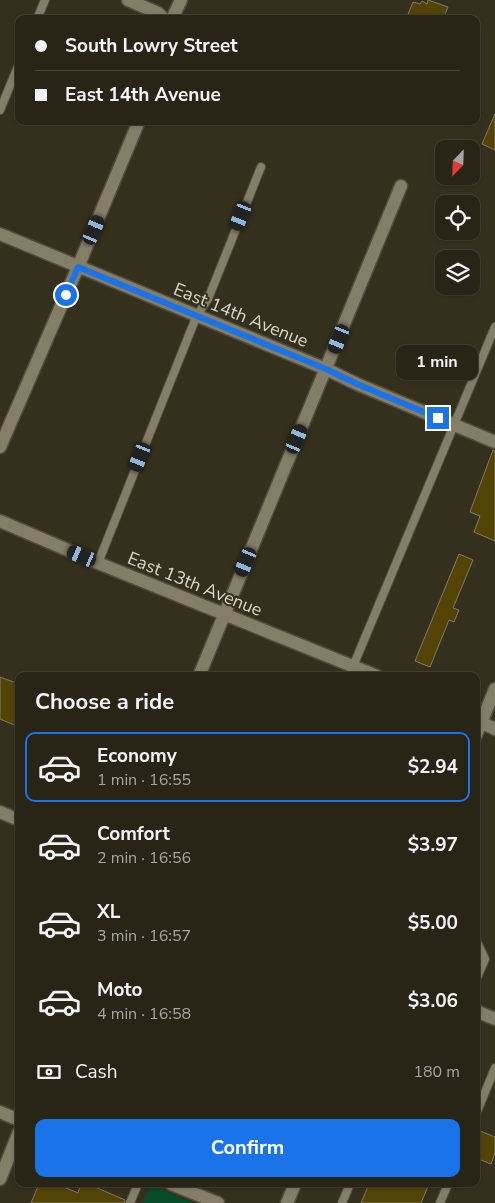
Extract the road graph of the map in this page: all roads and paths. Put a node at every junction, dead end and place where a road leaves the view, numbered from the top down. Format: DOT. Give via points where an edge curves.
graph roads {
  1 [pos="45,0"];
  2 [pos="128,0"];
  3 [pos="181,0"];
  4 [pos="39,15"];
  5 [pos="160,15"];
  6 [pos="174,15"];
  7 [pos="15,74"];
  8 [pos="0,110"];
  9 [pos="137,125"];
  10 [pos="261,167"];
  11 [pos="401,186"];
  12 [pos="0,234"];
  13 [pos="78,267"];
  14 [pos="197,315"];
  15 [pos="495,327"];
  16 [pos="326,369"];
  17 [pos="454,425"];
  18 [pos="495,442"];
  19 [pos="0,447"];
  20 [pos="0,521"];
  21 [pos="98,563"];
  22 [pos="225,614"];
  23 [pos="352,671"];
  24 [pos="201,672"];
  25 [pos="495,689"];
  26 [pos="480,719"];
  27 [pos="480,721"];
  28 [pos="495,728"];
  29 [pos="0,812"];
  30 [pos="15,818"];
  31 [pos="480,948"];
  32 [pos="480,968"];
  33 [pos="480,1013"];
  34 [pos="495,1020"];
  35 [pos="495,1068"];
  36 [pos="480,1104"];
  37 [pos="0,1112"];
  38 [pos="15,1118"];
  39 [pos="15,1142"];
  40 [pos="0,1179"];
  41 [pos="137,1187"];
  42 [pos="178,1187"];
  43 [pos="294,1187"];
  44 [pos="349,1187"];
  45 [pos="447,1187"];
  46 [pos="130,1203"];
  47 [pos="218,1203"];
  48 [pos="287,1203"];
  49 [pos="342,1203"];
  50 [pos="440,1203"];
  1 -- 4 [label="lane"];
  2 -- 5 [label="street"];
  3 -- 6 [label="street"];
  7 -- 8 [label="lane"];
  9 -- 13 [label="street"];
  10 -- 14 [label="lane" via="208,298"];
  11 -- 16 [label="street"];
  12 -- 13 [label="street, East 14th Avenue"];
  13 -- 14 [label="street, East 14th Avenue"];
  13 -- 19 [label="street"];
  14 -- 16 [label="street, East 14th Avenue"];
  14 -- 21 [label="lane"];
  15 -- 17 [label="lane"];
  16 -- 17 [label="street, East 14th Avenue"];
  16 -- 22 [label="street"];
  17 -- 18 [label="street, East 14th Avenue"];
  17 -- 23 [label="lane"];
  20 -- 21 [label="street, East 13th Avenue"];
  21 -- 22 [label="street, East 13th Avenue"];
  22 -- 23 [label="street, East 13th Avenue"];
  22 -- 24 [label="street"];
  25 -- 26 [label="street"];
  27 -- 28 [label="street"];
  29 -- 30 [label="street"];
  31 -- 32 [label="lane" via="485,959"];
  33 -- 34 [label="street"];
  35 -- 36 [label="lane"];
  37 -- 38 [label="street"];
  39 -- 40 [label="street"];
  41 -- 46 [label="lane"];
  42 -- 47 [label="street"];
  43 -- 48 [label="street"];
  44 -- 49 [label="lane"];
  45 -- 50 [label="lane"];
}
